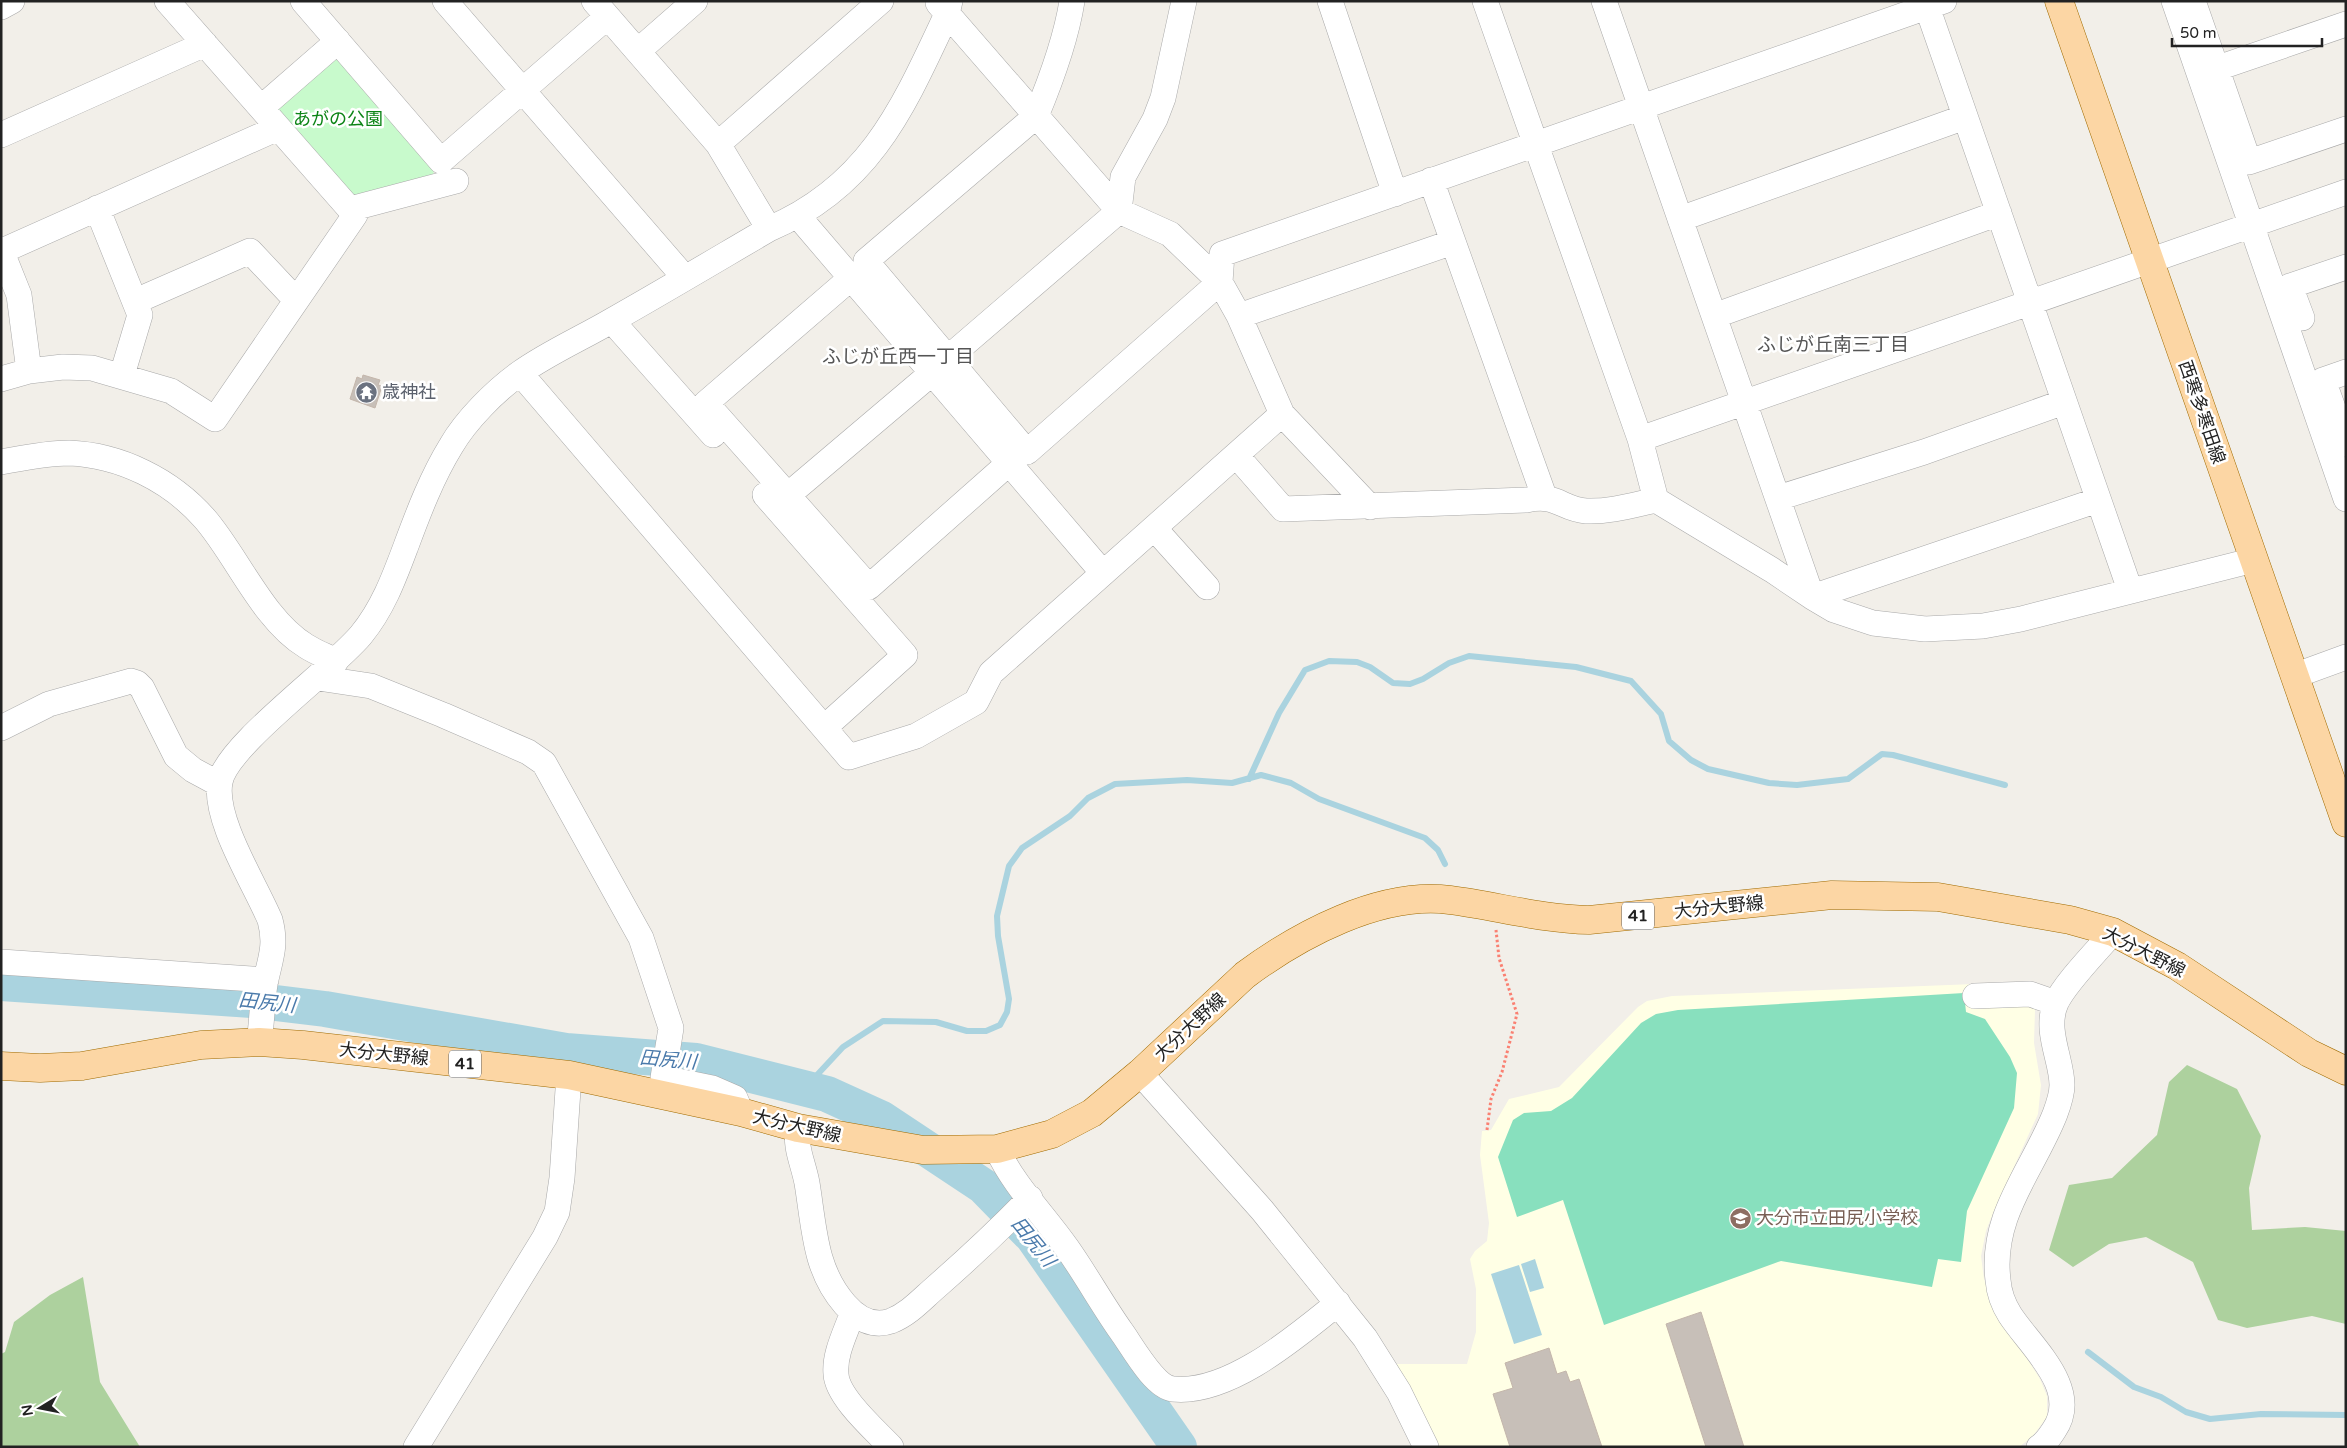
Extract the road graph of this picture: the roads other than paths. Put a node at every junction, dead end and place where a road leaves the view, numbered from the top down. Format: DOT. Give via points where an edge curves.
graph roads {
  1 [pos="12,1"];
  2 [pos="167,1"];
  3 [pos="303,1"];
  4 [pos="446,1"];
  5 [pos="695,1"];
  6 [pos="881,1"];
  7 [pos="1072,1"];
  8 [pos="1184,1"];
  9 [pos="1330,1"];
  10 [pos="1485,1"];
  11 [pos="2059,1"];
  12 [pos="2174,1"];
  13 [pos="2193,1"];
  14 [pos="1608,2"];
  15 [pos="1932,3"];
  16 [pos="944,6"];
  17 [pos="1,7"];
  18 [pos="601,9"];
  19 [pos="2346,24"];
  20 [pos="338,41"];
  21 [pos="205,44"];
  22 [pos="638,51"];
  23 [pos="2215,69"];
  24 [pos="522,90"];
  25 [pos="261,108"];
  26 [pos="1641,108"];
  27 [pos="1036,116"];
  28 [pos="1965,117"];
  29 [pos="278,128"];
  30 [pos="2346,129"];
  31 [pos="1,135"];
  32 [pos="718,144"];
  33 [pos="1537,144"];
  34 [pos="1431,180"];
  35 [pos="456,181"];
  36 [pos="2346,192"];
  37 [pos="1395,194"];
  38 [pos="97,208"];
  39 [pos="350,209"];
  40 [pos="1119,211"];
  41 [pos="1999,213"];
  42 [pos="798,216"];
  43 [pos="1680,219"];
  44 [pos="2252,224"];
  45 [pos="768,229"];
  46 [pos="1453,242"];
  47 [pos="1,251"];
  48 [pos="2149,260"];
  49 [pos="2346,267"];
  50 [pos="685,278"];
  51 [pos="851,278"];
  52 [pos="1220,282"];
  53 [pos="296,300"];
  54 [pos="136,301"];
  55 [pos="2030,302"];
  56 [pos="1239,316"];
  57 [pos="1714,316"];
  58 [pos="612,320"];
  59 [pos="940,366"];
  60 [pos="29,371"];
  61 [pos="520,373"];
  62 [pos="122,375"];
  63 [pos="2334,376"];
  64 [pos="1,379"];
  65 [pos="1744,402"];
  66 [pos="2064,402"];
  67 [pos="1282,414"];
  68 [pos="1640,439"];
  69 [pos="2346,444"];
  70 [pos="1236,455"];
  71 [pos="1,462"];
  72 [pos="1010,463"];
  73 [pos="788,495"];
  74 [pos="1544,496"];
  75 [pos="1778,498"];
  76 [pos="2346,499"];
  77 [pos="1656,500"];
  78 [pos="2098,500"];
  79 [pos="1370,507"];
  80 [pos="1154,528"];
  81 [pos="2254,560"];
  82 [pos="1104,573"];
  83 [pos="1207,587"];
  84 [pos="2130,590"];
  85 [pos="1812,597"];
  86 [pos="2346,657"];
  87 [pos="336,661"];
  88 [pos="2294,676"];
  89 [pos="318,678"];
  90 [pos="1,728"];
  91 [pos="825,728"];
  92 [pos="219,784"];
  93 [pos="2346,823"];
  94 [pos="2113,932"];
  95 [pos="1,962"];
  96 [pos="266,983"];
  97 [pos="1975,996"];
  98 [pos="2056,1003"];
  99 [pos="261,1031"];
  100 [pos="1,1066"];
  101 [pos="2346,1071"];
  102 [pos="1140,1073"];
  103 [pos="569,1075"];
  104 [pos="741,1112"];
  105 [pos="798,1128"];
  106 [pos="997,1149"];
  107 [pos="1030,1198"];
  108 [pos="1338,1303"];
  109 [pos="852,1314"];
  110 [pos="416,1447"];
  111 [pos="891,1447"];
  112 [pos="1426,1447"];
  113 [pos="2039,1447"];
  1 -- 17 [label="street"];
  2 -- 21 [label="street"];
  3 -- 20 [label="street"];
  4 -- 24 [label="street"];
  5 -- 22 [label="street"];
  6 -- 32 [label="street"];
  7 -- 27 [label="street" via="1060,49"];
  8 -- 40 [label="street" via="1163,98 1155,120 1123,177"];
  9 -- 37 [label="street"];
  10 -- 33 [label="street"];
  11 -- 48 [label="main road, 西寒多寒田線"];
  12 -- 44 [label="street"];
  13 -- 23 [label="street"];
  14 -- 26 [label="street"];
  15 -- 26 [label="street"];
  15 -- 28 [label="street"];
  16 -- 27 [label="street"];
  16 -- 42 [label="street" via="905,103 889,129 839,186"];
  18 -- 22 [label="street"];
  18 -- 24 [label="street"];
  19 -- 23 [label="street"];
  20 -- 24 [label="street" via="441,161"];
  20 -- 25 [label="street"];
  21 -- 25 [label="street"];
  21 -- 31 [label="street"];
  22 -- 32 [label="street"];
  23 -- 30 [label="street" via="2249,162"];
  24 -- 50 [label="street"];
  25 -- 29 [label="street"];
  26 -- 33 [label="street"];
  26 -- 43 [label="street"];
  27 -- 40 [label="street"];
  27 -- 59 [label="street" via="866,262"];
  28 -- 41 [label="street"];
  28 -- 43 [label="street"];
  29 -- 38 [label="street"];
  29 -- 39 [label="street"];
  32 -- 45 [label="street"];
  33 -- 34 [label="street"];
  33 -- 68 [label="street"];
  34 -- 37 [label="street"];
  34 -- 46 [label="street"];
  35 -- 39 [label="street"];
  36 -- 44 [label="street"];
  37 -- 52 [label="street" via="1222,254"];
  38 -- 47 [label="street"];
  38 -- 54 [label="street"];
  39 -- 53 [label="street" via="355,215"];
  40 -- 52 [label="street" via="1170,234"];
  40 -- 59 [label="street"];
  41 -- 55 [label="street"];
  41 -- 57 [label="street"];
  42 -- 45 [label="street"];
  42 -- 51 [label="street"];
  43 -- 57 [label="street"];
  44 -- 48 [label="street"];
  44 -- 76 [label="street"];
  45 -- 50 [label="street"];
  46 -- 56 [label="street"];
  46 -- 74 [label="street"];
  47 -- 60 [label="street" via="20,295"];
  48 -- 55 [label="street"];
  48 -- 81 [label="main road, 西寒多寒田線"];
  49 -- 63 [label="street" via="2290,286"];
  50 -- 58 [label="street"];
  51 -- 59 [label="street"];
  51 -- 73 [label="street" via="706,402"];
  52 -- 56 [label="street"];
  52 -- 59 [label="street" via="1027,452"];
  53 -- 54 [label="street" via="250,251"];
  53 -- 62 [label="street" via="215,419 171,391"];
  54 -- 62 [label="street" via="140,315"];
  55 -- 65 [label="street"];
  55 -- 66 [label="street"];
  56 -- 67 [label="street"];
  57 -- 65 [label="street"];
  58 -- 61 [label="street"];
  58 -- 91 [label="street" via="905,655"];
  59 -- 72 [label="street"];
  59 -- 73 [label="street"];
  60 -- 62 [label="street" via="92,368"];
  60 -- 64 [label="street"];
  61 -- 87 [label="street" via="473,416 452,444 430,484 379,611"];
  61 -- 91 [label="street"];
  63 -- 69 [label="street"];
  65 -- 68 [label="street"];
  65 -- 75 [label="street"];
  66 -- 75 [label="street" via="1924,452"];
  66 -- 78 [label="street"];
  67 -- 70 [label="street"];
  67 -- 79 [label="street"];
  68 -- 77 [label="street"];
  70 -- 79 [label="street" via="1283,509"];
  70 -- 80 [label="street"];
  71 -- 87 [label="street" via="69,453 129,465 155,478 182,496 205,519 284,626 304,645"];
  72 -- 73 [label="street" via="869,587"];
  72 -- 82 [label="street"];
  74 -- 77 [label="street" via="1585,511"];
  74 -- 79 [label="street" via="1526,500"];
  75 -- 85 [label="street"];
  77 -- 85 [label="street"];
  78 -- 84 [label="street"];
  78 -- 85 [label="street"];
  80 -- 82 [label="street"];
  80 -- 83 [label="street"];
  81 -- 84 [label="street"];
  81 -- 88 [label="main road, 西寒多寒田線"];
  82 -- 91 [label="street" via="991,673 976,702 916,736 849,757"];
  84 -- 85 [label="street" via="2021,619 1983,626 1925,629 1873,623 1834,610"];
  86 -- 88 [label="street"];
  87 -- 89 [label="street"];
  88 -- 93 [label="main road, 西寒多寒田線"];
  89 -- 92 [label="street" via="233,756"];
  89 -- 104 [label="street" via="361,684 411,701 528,752 544,763 641,938 670,1022 664,1078 712,1088 735,1098"];
  90 -- 92 [label="street" via="49,704 131,681 142,688 176,756"];
  92 -- 96 [label="street" via="228,830 272,928 272,960"];
  94 -- 98 [label="street"];
  94 -- 101 [label="main road, 大分大野線 / 41" via="2177,966 2309,1053"];
  94 -- 102 [label="main road, 大分大野線 / 41" via="2006,908 1913,895 1832,895 1588,920 1559,919 1449,900 1404,901 1366,910 1276,953 1245,975"];
  95 -- 96 [label="street"];
  96 -- 99 [label="street"];
  97 -- 98 [label="street" via="2030,994"];
  98 -- 113 [label="street" via="2052,1028 2062,1085 2055,1114 2019,1184 2001,1229 1995,1258 1999,1294 2010,1315 2054,1375 2063,1398 2058,1424 2045,1444"];
  99 -- 100 [label="main road, 大分大野線 / 41" via="82,1066"];
  99 -- 103 [label="main road, 大分大野線 / 41"];
  102 -- 106 [label="main road, 大分大野線 / 41" via="1092,1113 1052,1134"];
  102 -- 108 [label="street" via="1256,1203"];
  103 -- 104 [label="main road, 大分大野線 / 41"];
  103 -- 110 [label="street" via="557,1212 545,1237"];
  104 -- 105 [label="main road, 大分大野線 / 41"];
  105 -- 106 [label="main road, 大分大野線 / 41" via="923,1150"];
  105 -- 109 [label="street" via="796,1143 820,1258"];
  106 -- 107 [label="street" via="1004,1165"];
  107 -- 108 [label="street" via="1156,1381 1171,1389 1201,1387 1234,1374 1279,1350"];
  107 -- 109 [label="street" via="974,1254 907,1313 890,1322 869,1322"];
  108 -- 112 [label="street" via="1394,1384"];
  109 -- 111 [label="street" via="836,1373 840,1391"];
}
